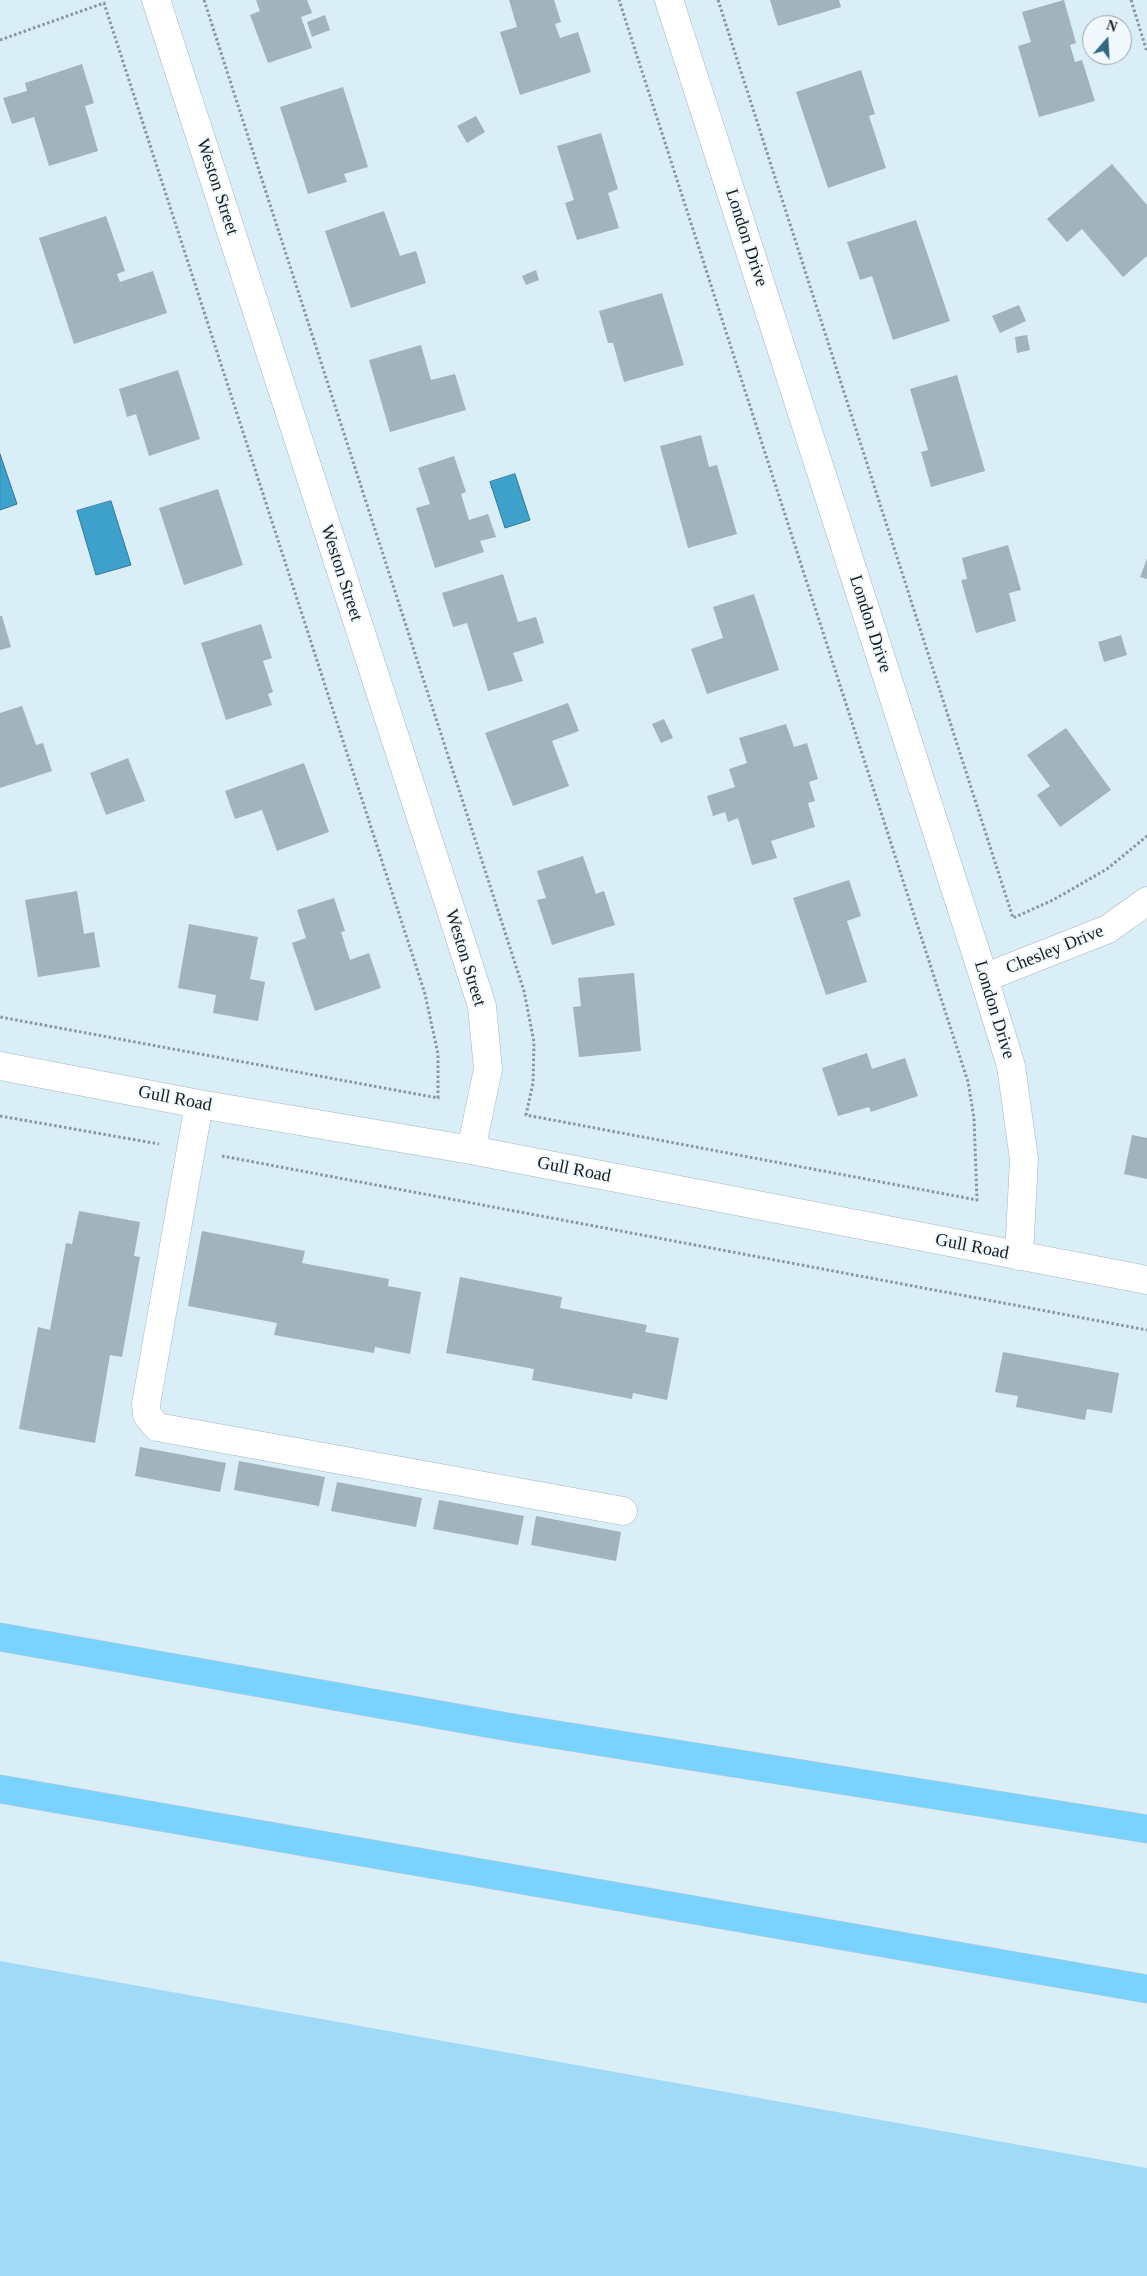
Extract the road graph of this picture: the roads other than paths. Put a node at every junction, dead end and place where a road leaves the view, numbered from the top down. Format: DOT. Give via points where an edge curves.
graph roads {
  1 [pos="156,0"];
  2 [pos="669,0"];
  3 [pos="1147,901"];
  4 [pos="984,978"];
  5 [pos="0,1066"];
  6 [pos="199,1104"];
  7 [pos="471,1150"];
  8 [pos="1019,1256"];
  9 [pos="1147,1280"];
  10 [pos="623,1511"];
  11 [pos="0,1637"];
  12 [pos="0,1789"];
  13 [pos="1147,1829"];
  14 [pos="1147,1989"];
  1 -- 7 [label="street, Weston Street" via="482,1006 488,1069"];
  2 -- 4 [label="street, London Drive"];
  3 -- 4 [label="street, Chesley Drive" via="1108,929"];
  4 -- 8 [label="street, London Drive" via="1011,1066 1024,1159"];
  5 -- 6 [label="street, Gull Road"];
  6 -- 7 [label="street, Gull Road"];
  6 -- 10 [label="street" via="146,1404 147,1415 157,1428"];
  7 -- 8 [label="street, Gull Road"];
  8 -- 9 [label="street, Gull Road"];
  11 -- 13 [label="highway" via="514,1728"];
  12 -- 14 [label="highway"];
}
